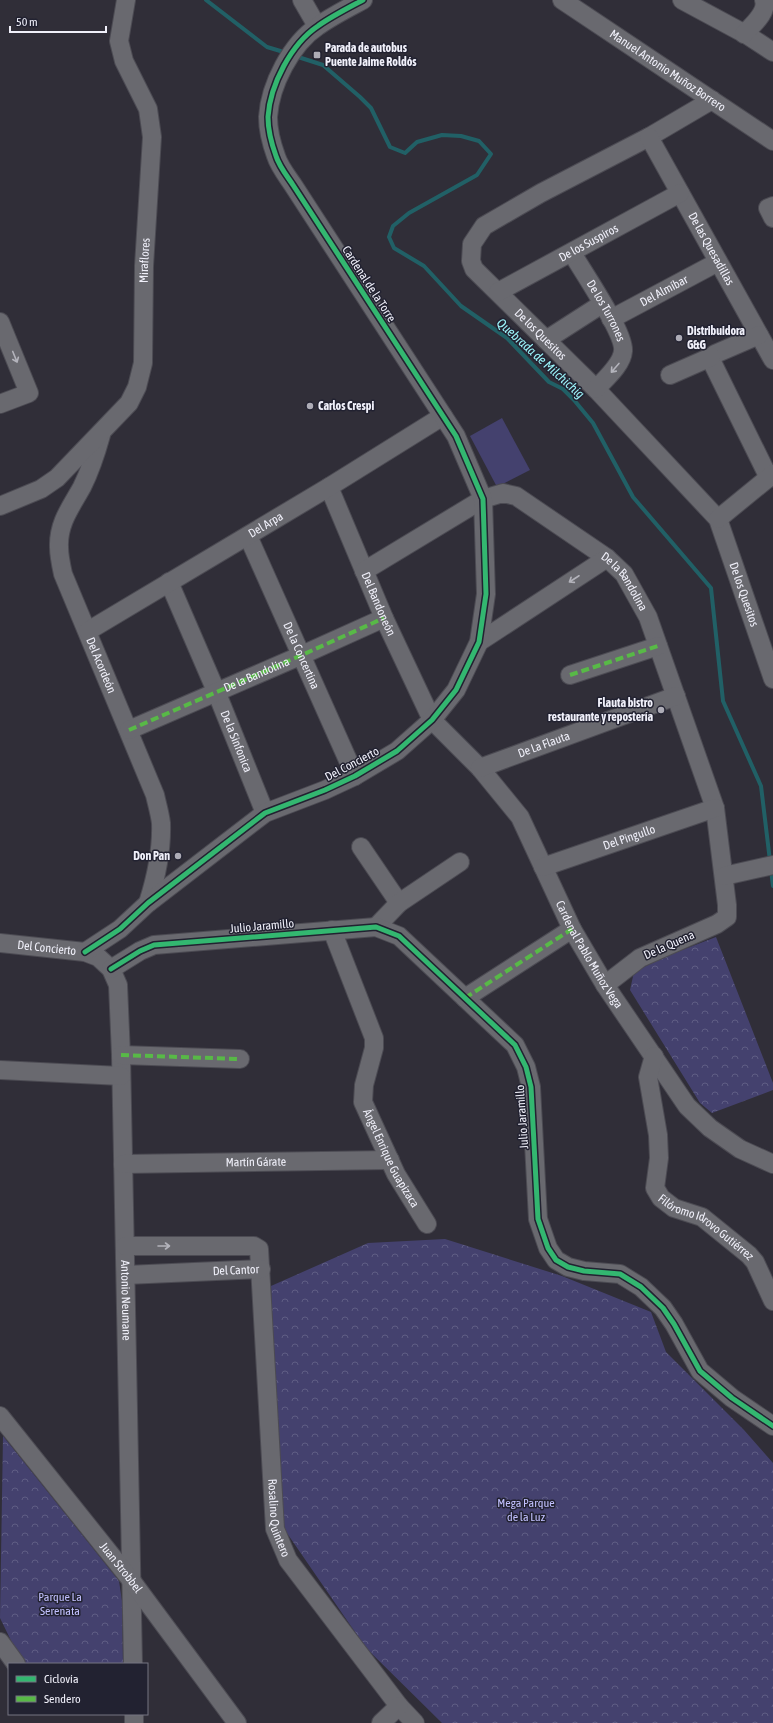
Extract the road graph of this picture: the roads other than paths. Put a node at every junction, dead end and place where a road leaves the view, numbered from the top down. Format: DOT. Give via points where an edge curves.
graph roads {
  1 [pos="302,0"];
  2 [pos="363,0"];
  3 [pos="562,0"];
  4 [pos="682,0"];
  5 [pos="764,0"];
  6 [pos="122,3"];
  7 [pos="317,26"];
  8 [pos="744,34"];
  9 [pos="773,52"];
  10 [pos="712,100"];
  11 [pos="649,137"];
  12 [pos="773,141"];
  13 [pos="680,193"];
  14 [pos="773,206"];
  15 [pos="773,218"];
  16 [pos="572,253"];
  17 [pos="718,262"];
  18 [pos="498,292"];
  19 [pos="607,312"];
  20 [pos="0,322"];
  21 [pos="759,335"];
  22 [pos="546,340"];
  23 [pos="711,357"];
  24 [pos="773,360"];
  25 [pos="670,375"];
  26 [pos="596,389"];
  27 [pos="0,404"];
  28 [pos="443,416"];
  29 [pos="102,432"];
  30 [pos="770,479"];
  31 [pos="329,488"];
  32 [pos="482,499"];
  33 [pos="0,506"];
  34 [pos="718,519"];
  35 [pos="248,536"];
  36 [pos="607,558"];
  37 [pos="364,571"];
  38 [pos="169,582"];
  39 [pos="384,618"];
  40 [pos="88,631"];
  41 [pos="479,642"];
  42 [pos="658,646"];
  43 [pos="302,655"];
  44 [pos="570,675"];
  45 [pos="773,680"];
  46 [pos="216,691"];
  47 [pos="676,696"];
  48 [pos="432,720"];
  49 [pos="128,730"];
  50 [pos="480,768"];
  51 [pos="354,776"];
  52 [pos="715,808"];
  53 [pos="265,813"];
  54 [pos="361,847"];
  55 [pos="460,862"];
  56 [pos="767,866"];
  57 [pos="543,867"];
  58 [pos="724,876"];
  59 [pos="399,902"];
  60 [pos="148,904"];
  61 [pos="728,905"];
  62 [pos="376,927"];
  63 [pos="572,929"];
  64 [pos="332,930"];
  65 [pos="0,944"];
  66 [pos="85,952"];
  67 [pos="111,969"];
  68 [pos="605,985"];
  69 [pos="465,998"];
  70 [pos="121,1055"];
  71 [pos="654,1056"];
  72 [pos="240,1058"];
  73 [pos="0,1070"];
  74 [pos="121,1076"];
  75 [pos="390,1160"];
  76 [pos="123,1164"];
  77 [pos="773,1164"];
  78 [pos="427,1224"];
  79 [pos="125,1246"];
  80 [pos="262,1269"];
  81 [pos="126,1275"];
  82 [pos="773,1301"];
  83 [pos="0,1416"];
  84 [pos="773,1426"];
  85 [pos="130,1580"];
  86 [pos="0,1642"];
  87 [pos="15,1663"];
  88 [pos="133,1663"];
  89 [pos="399,1706"];
  90 [pos="237,1723"];
  91 [pos="381,1723"];
  92 [pos="415,1723"];
  1 -- 7 [label="street"];
  2 -- 7 [label="street"];
  3 -- 10 [label="street, Manuel Antonio Muñoz Borrero"];
  4 -- 8 [label="street"];
  5 -- 8 [label="street" via="764,12"];
  6 -- 29 [label="street, Miraflores" via="119,41 124,61 148,109 152,137 144,266 143,363 138,386 129,403"];
  7 -- 28 [label="street, Cardenal de la Torre" via="300,44 279,74 268,118 276,158"];
  8 -- 9 [label="street"];
  10 -- 11 [label="street, De los Quesitos"];
  10 -- 12 [label="street, Manuel Antonio Muñoz Borrero"];
  11 -- 13 [label="street, De las Quesadillas"];
  11 -- 18 [label="street, De los Quesitos" via="484,226 472,244 471,261 474,269"];
  13 -- 16 [label="street, De los Suspiros"];
  13 -- 17 [label="street, De las Quesadillas"];
  14 -- 15 [label="street" via="768,208"];
  16 -- 18 [label="street, De los Suspiros"];
  16 -- 19 [label="street, De los Turrones"];
  17 -- 19 [label="street, Del Almíbar"];
  17 -- 21 [label="street, De las Quesadillas"];
  18 -- 22 [label="street, De los Quesitos"];
  19 -- 22 [label="street, Del Almíbar"];
  19 -- 26 [label="street, De los Turrones, one-way" via="622,342 624,352 619,362"];
  20 -- 27 [label="street, one-way" via="29,393"];
  21 -- 23 [label="street"];
  21 -- 24 [label="street, De las Quesadillas"];
  22 -- 26 [label="street, De los Quesitos"];
  23 -- 25 [label="street"];
  23 -- 30 [label="street"];
  26 -- 34 [label="street, De los Quesitos"];
  28 -- 31 [label="street, Del Arpa"];
  28 -- 32 [label="street, Cardenal de la Torre" via="456,436"];
  29 -- 33 [label="street, Miraflores" via="69,466 41,489"];
  29 -- 40 [label="street, Del Acordeón" via="94,460 68,508 61,528 59,546 63,574"];
  30 -- 34 [label="street"];
  31 -- 35 [label="street, Del Arpa"];
  31 -- 37 [label="street, Del Bandoneón"];
  32 -- 36 [label="street, De la Bandolina" via="503,493 516,496"];
  32 -- 37 [label="street, De la Bandolina"];
  32 -- 41 [label="street, Del Concierto" via="486,594"];
  34 -- 45 [label="street, De los Quesitos"];
  35 -- 38 [label="street, Del Arpa"];
  35 -- 43 [label="street, De la Concertina"];
  36 -- 41 [label="street, one-way"];
  36 -- 42 [label="street, De la Bandolina" via="624,574 648,617"];
  37 -- 39 [label="street, Del Bandoneón"];
  38 -- 40 [label="street, Del Arpa"];
  38 -- 46 [label="street, De la Sinfonica"];
  39 -- 43 [label="street, De la Bandolina"];
  39 -- 48 [label="street, Del Bandoneón"];
  40 -- 49 [label="street, Del Acordeón"];
  41 -- 48 [label="street, Del Concierto" via="456,690"];
  42 -- 44 [label="street"];
  42 -- 47 [label="street, De la Bandolina"];
  43 -- 46 [label="street, De la Bandolina"];
  43 -- 51 [label="street, De la Concertina"];
  46 -- 49 [label="street, De la Bandolina"];
  46 -- 53 [label="street, De la Sinfonica"];
  47 -- 50 [label="street, De La Flauta"];
  47 -- 52 [label="street, De la Bandolina"];
  48 -- 50 [label="street, Cardenal Pablo Muñoz Vega"];
  48 -- 51 [label="street, Del Concierto" via="397,751"];
  49 -- 60 [label="street, Del Acordeón" via="155,795 161,822 156,879"];
  50 -- 57 [label="street, Cardenal Pablo Muñoz Vega" via="520,817"];
  51 -- 53 [label="street, Del Concierto"];
  52 -- 57 [label="street, Del Pingullo"];
  52 -- 58 [label="street, De la Bandolina"];
  53 -- 60 [label="street, Del Concierto"];
  54 -- 59 [label="street"];
  55 -- 59 [label="street"];
  56 -- 58 [label="street"];
  57 -- 63 [label="street, Cardenal Pablo Muñoz Vega"];
  58 -- 61 [label="street, De la Bandolina"];
  59 -- 62 [label="street"];
  60 -- 66 [label="street, Del Concierto" via="120,929"];
  61 -- 68 [label="street, De la Quena" via="727,917 718,924 640,958"];
  62 -- 64 [label="street, Julio Jaramillo"];
  62 -- 69 [label="street, Julio Jaramillo" via="399,936"];
  63 -- 68 [label="street, Cardenal Pablo Muñoz Vega"];
  63 -- 69 [label="street"];
  64 -- 67 [label="street, Julio Jaramillo" via="154,946 140,950"];
  64 -- 75 [label="street, Ángel Enrique Guapizaca" via="374,1038 363,1102"];
  65 -- 66 [label="street, Del Concierto"];
  66 -- 67 [label="street, Antonio Neumane" via="98,957"];
  67 -- 70 [label="street, Antonio Neumane" via="118,985"];
  68 -- 71 [label="street, Cardenal Pablo Muñoz Vega"];
  69 -- 84 [label="street, Julio Jaramillo" via="515,1045 526,1067 531,1087 538,1219 548,1248 556,1260 568,1267 584,1271 620,1274 641,1288 663,1308 700,1370 732,1398"];
  70 -- 72 [label="street"];
  70 -- 74 [label="street, Antonio Neumane"];
  71 -- 77 [label="street, Cardenal Pablo Muñoz Vega" via="686,1106 710,1128 740,1149"];
  71 -- 82 [label="street, Filóromo Idrovo Gutiérrez" via="648,1077 658,1135 659,1158 655,1188 661,1198 674,1208 702,1217 749,1255"];
  73 -- 74 [label="street"];
  74 -- 76 [label="street, Antonio Neumane"];
  75 -- 76 [label="street, Martín Gárate"];
  75 -- 78 [label="street, Ángel Enrique Guapizaca"];
  76 -- 79 [label="street, Antonio Neumane"];
  79 -- 80 [label="street, Del Cantor, one-way" via="254,1246 260,1252"];
  79 -- 81 [label="street, Antonio Neumane"];
  80 -- 81 [label="street, Del Cantor"];
  80 -- 89 [label="street, Rosalino Quintero" via="275,1529 288,1560"];
  81 -- 85 [label="street, Antonio Neumane"];
  83 -- 85 [label="street, Juan Strobbel"];
  85 -- 88 [label="street, Antonio Neumane"];
  85 -- 90 [label="street, Juan Strobbel"];
  86 -- 87 [label="street"];
  89 -- 91 [label="street"];
  89 -- 92 [label="street, Rosalino Quintero"];
}
